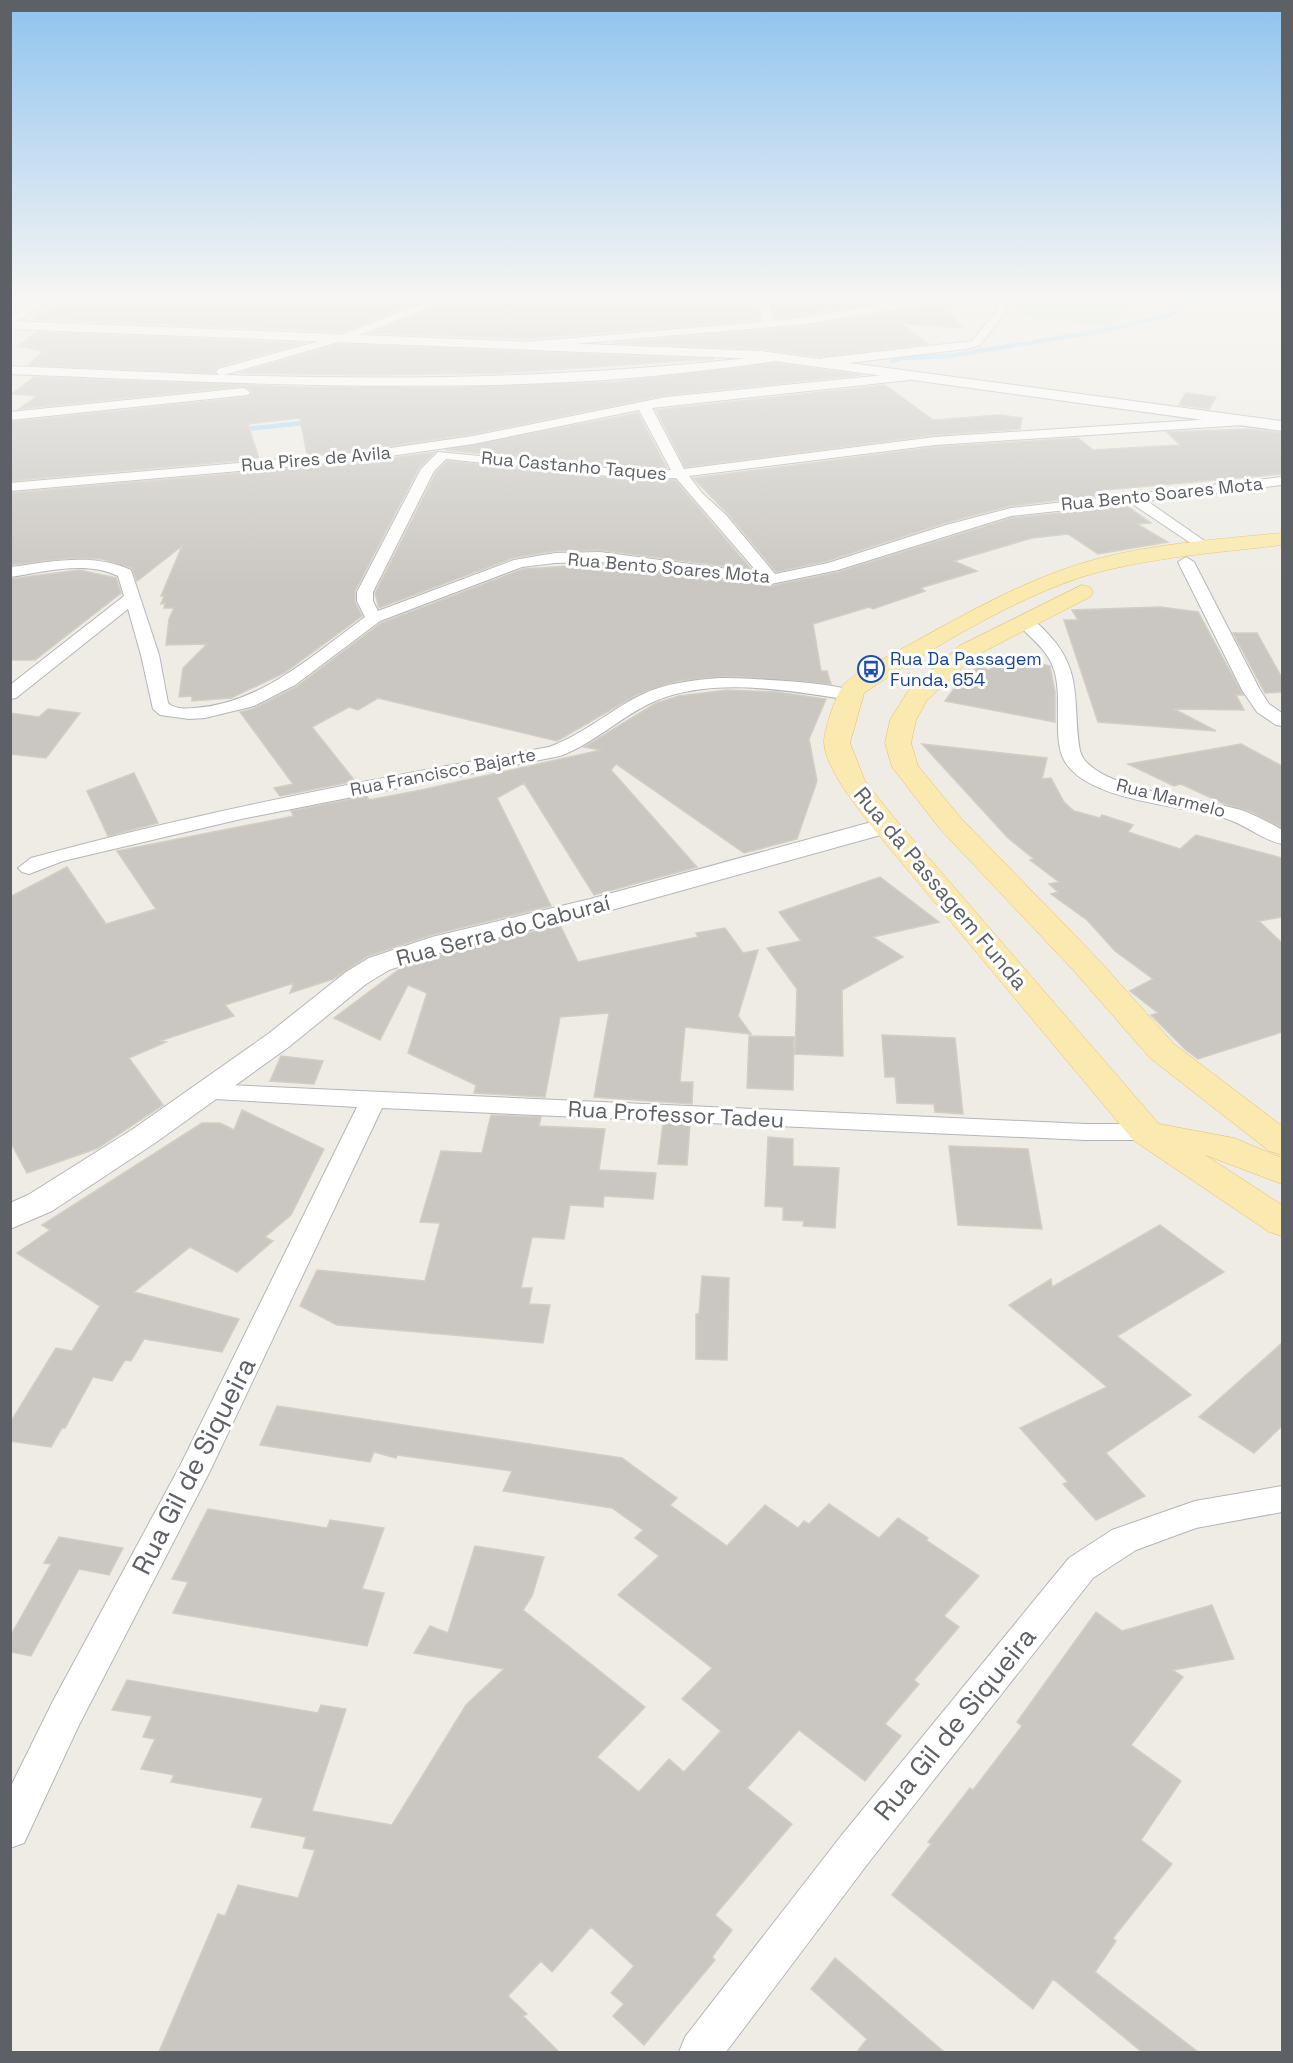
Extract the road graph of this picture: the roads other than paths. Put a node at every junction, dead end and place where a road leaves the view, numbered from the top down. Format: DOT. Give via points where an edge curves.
graph roads {
  1 [pos="253,391"];
  2 [pos="754,391"];
  3 [pos="1022,391"];
  4 [pos="642,406"];
  5 [pos="10,416"];
  6 [pos="1243,420"];
  7 [pos="1282,426"];
  8 [pos="438,451"];
  9 [pos="680,474"];
  10 [pos="1282,481"];
  11 [pos="10,487"];
  12 [pos="1132,497"];
  13 [pos="1282,539"];
  14 [pos="1282,548"];
  15 [pos="1195,555"];
  16 [pos="10,572"];
  17 [pos="771,579"];
  18 [pos="131,599"];
  19 [pos="374,618"];
  20 [pos="1023,620"];
  21 [pos="10,694"];
  22 [pos="851,694"];
  23 [pos="1282,697"];
  24 [pos="1260,703"];
  25 [pos="1282,721"];
  26 [pos="886,826"];
  27 [pos="1282,838"];
  28 [pos="29,868"];
  29 [pos="205,1092"];
  30 [pos="373,1101"];
  31 [pos="1146,1132"];
  32 [pos="1282,1143"];
  33 [pos="1282,1172"];
  34 [pos="10,1218"];
  35 [pos="1282,1223"];
  36 [pos="1282,1499"];
  37 [pos="10,1830"];
  38 [pos="700,2052"];
  1 -- 5 [label="street"];
  2 -- 4 [label="street, Rua Pires de Avila"];
  3 -- 6 [label="street"];
  4 -- 8 [label="street, Rua Pires de Avila"];
  4 -- 9 [label="street" via="648,410"];
  6 -- 7 [label="street"];
  6 -- 9 [label="street, Rua Castanho Taques" via="916,442"];
  8 -- 9 [label="street, Rua Castanho Taques" via="636,475"];
  8 -- 11 [label="street, Rua Pires de Avila"];
  8 -- 19 [label="street" via="365,592 365,602"];
  9 -- 17 [label="street"];
  10 -- 12 [label="street, Rua Bento Soares Mota"];
  12 -- 15 [label="street"];
  12 -- 17 [label="street, Rua Bento Soares Mota" via="981,518 873,554"];
  13 -- 15 [label="main road"];
  14 -- 15 [label="main road"];
  15 -- 20 [label="main road" via="1111,581"];
  15 -- 22 [label="main road" via="1102,564 1043,585 946,633 885,668"];
  15 -- 24 [label="street"];
  16 -- 18 [label="street, Rua Bento Soares Mota" via="106,566 125,573"];
  17 -- 19 [label="street, Rua Bento Soares Mota" via="600,557 555,558 519,563"];
  18 -- 19 [label="street, Rua Bento Soares Mota" via="147,645 159,705 176,714 205,713 249,702 290,681"];
  18 -- 21 [label="street"];
  20 -- 27 [label="street, Rua Marmelo" via="1056,651 1067,679 1069,744 1074,762 1107,782 1233,814"];
  20 -- 32 [label="main road" via="967,651 917,696 903,720 898,743 905,766 950,823 1162,1051"];
  22 -- 26 [label="main road, Rua da Passagem Funda" via="837,743 852,782"];
  22 -- 28 [label="street, Rua Francisco Bajarte" via="726,685 670,691 641,702 571,747 553,752 259,809 56,857"];
  23 -- 24 [label="street"];
  24 -- 25 [label="street"];
  26 -- 29 [label="street, Rua Serra do Caburaí" via="401,956 356,978 279,1040"];
  26 -- 31 [label="main road, Rua da Passagem Funda"];
  29 -- 30 [label="street, Rua Professor Tadeu"];
  29 -- 34 [label="street, Rua Serra do Caburaí" via="144,1136"];
  30 -- 31 [label="street, Rua Professor Tadeu"];
  30 -- 37 [label="street, Rua Gil de Siqueira" via="194,1471 66,1713"];
  31 -- 33 [label="main road" via="1221,1146"];
  31 -- 35 [label="main road, Rua da Passagem Funda"];
  36 -- 38 [label="street, Rua Gil de Siqueira" via="1185,1519 1124,1540 1081,1568 855,1849"];
}
